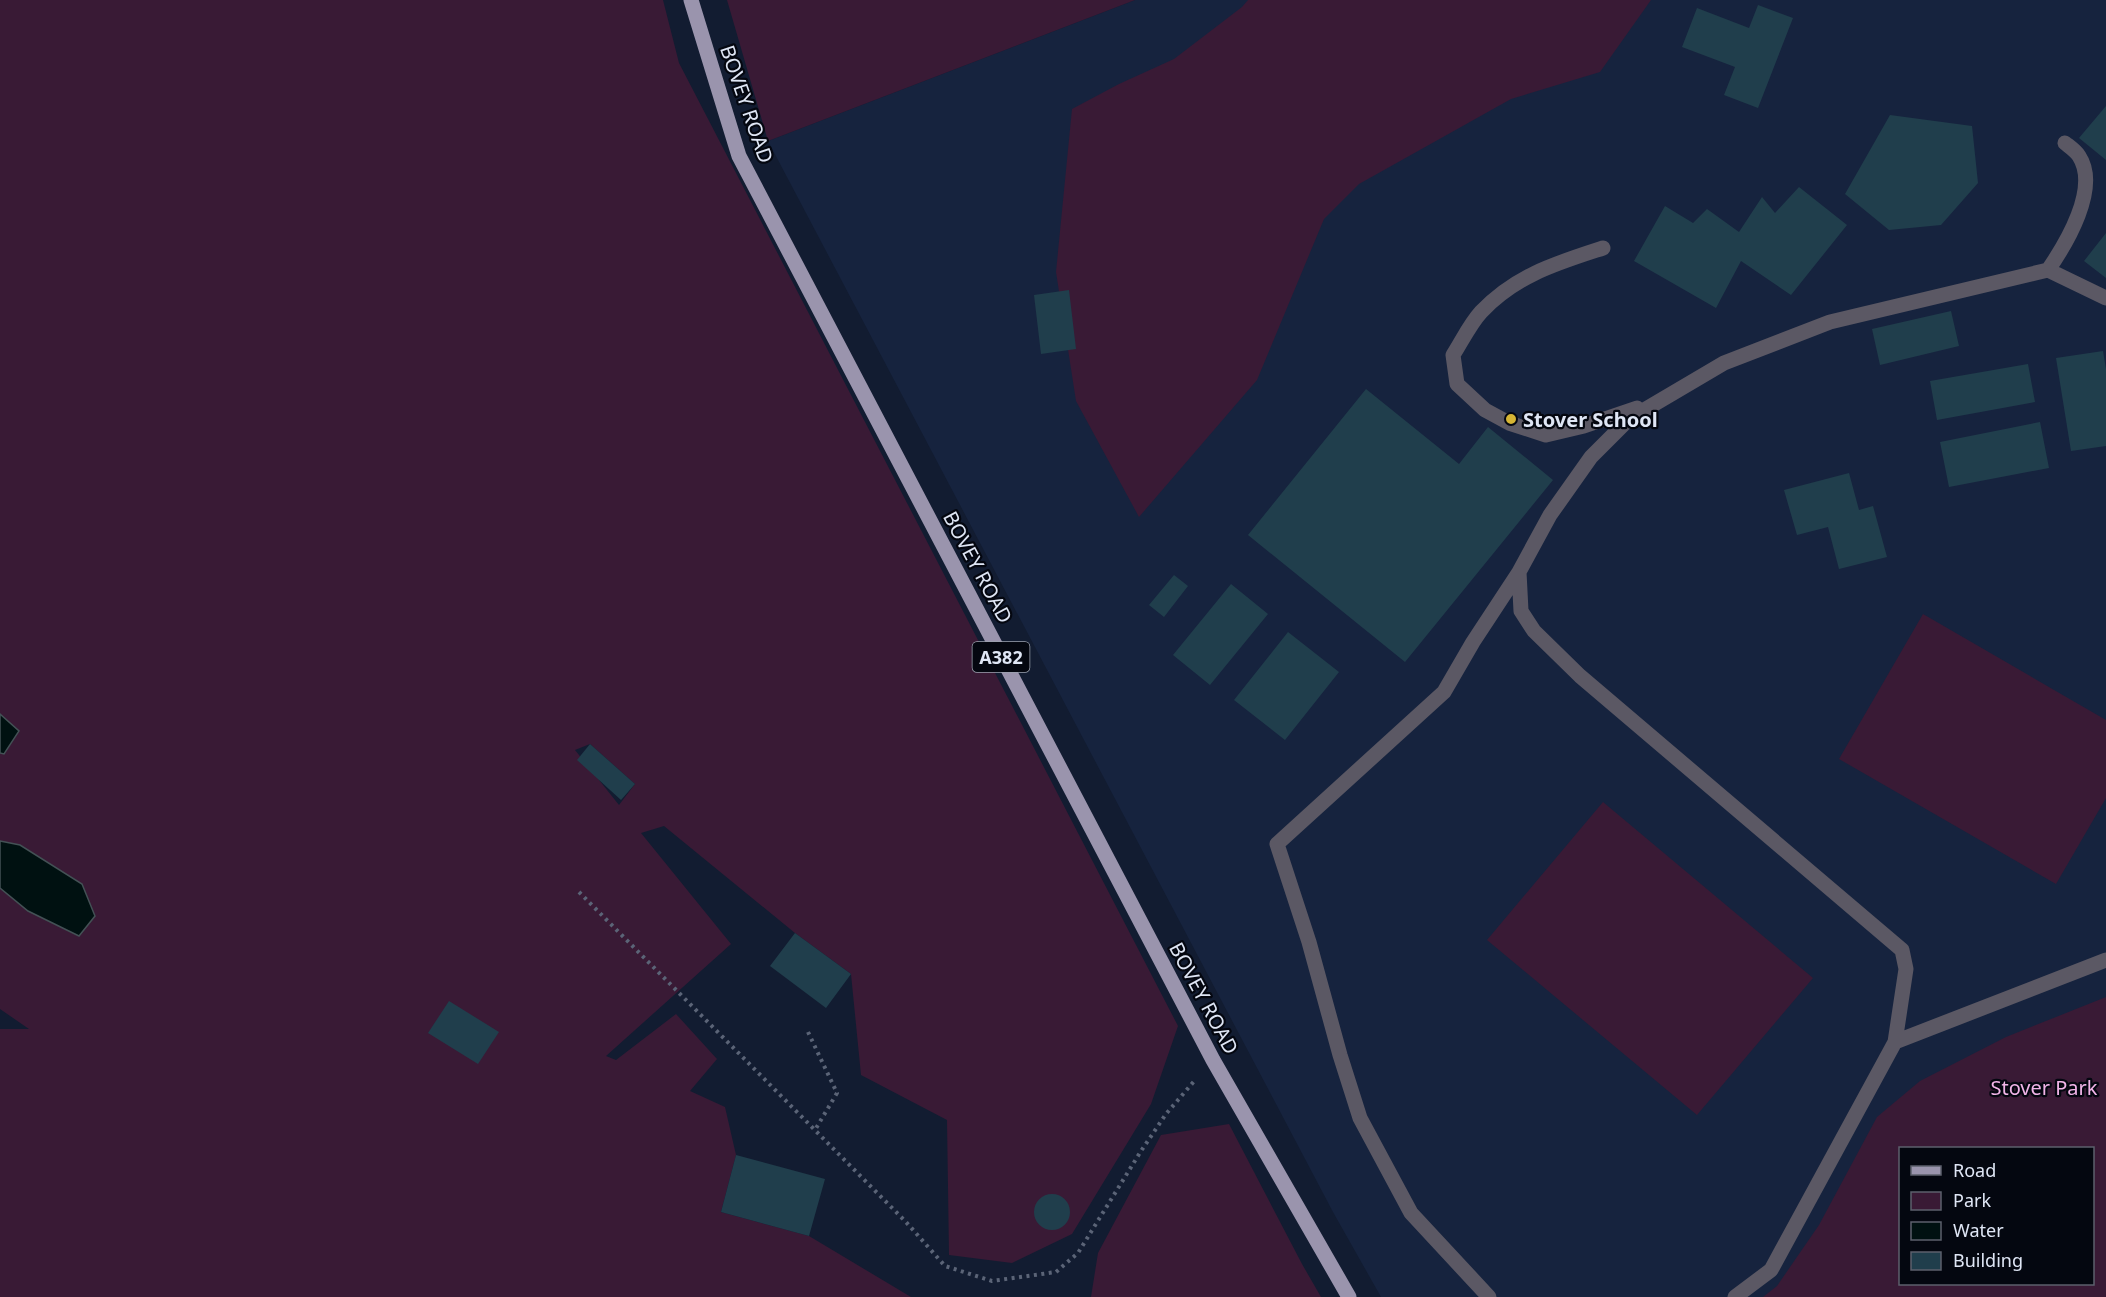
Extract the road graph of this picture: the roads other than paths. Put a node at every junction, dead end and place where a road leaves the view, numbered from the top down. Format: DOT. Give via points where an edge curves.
graph roads {
  1 [pos="691,0"];
  2 [pos="2065,143"];
  3 [pos="1604,248"];
  4 [pos="2048,270"];
  5 [pos="2106,298"];
  6 [pos="1664,399"];
  7 [pos="1519,572"];
  8 [pos="2106,960"];
  9 [pos="1895,1042"];
  10 [pos="1349,1297"];
  11 [pos="1489,1297"];
  12 [pos="1736,1297"];
  1 -- 10 [label="main road, BOVEY ROAD / A382" via="739,156 1213,1060"];
  2 -- 4 [label="lane" via="2079,156 2086,180 2077,221"];
  3 -- 6 [label="lane" via="1547,266 1514,285 1480,313 1453,355 1457,384 1485,410 1546,435"];
  4 -- 5 [label="lane"];
  4 -- 6 [label="lane" via="1830,322 1724,363"];
  6 -- 7 [label="lane" via="1629,419 1591,457 1550,515"];
  7 -- 9 [label="lane" via="1521,611 1533,631 1580,676 1902,950 1906,969"];
  7 -- 11 [label="lane" via="1444,692 1277,844 1360,1118 1411,1213"];
  8 -- 9 [label="lane"];
  9 -- 12 [label="lane" via="1771,1270"];
}
